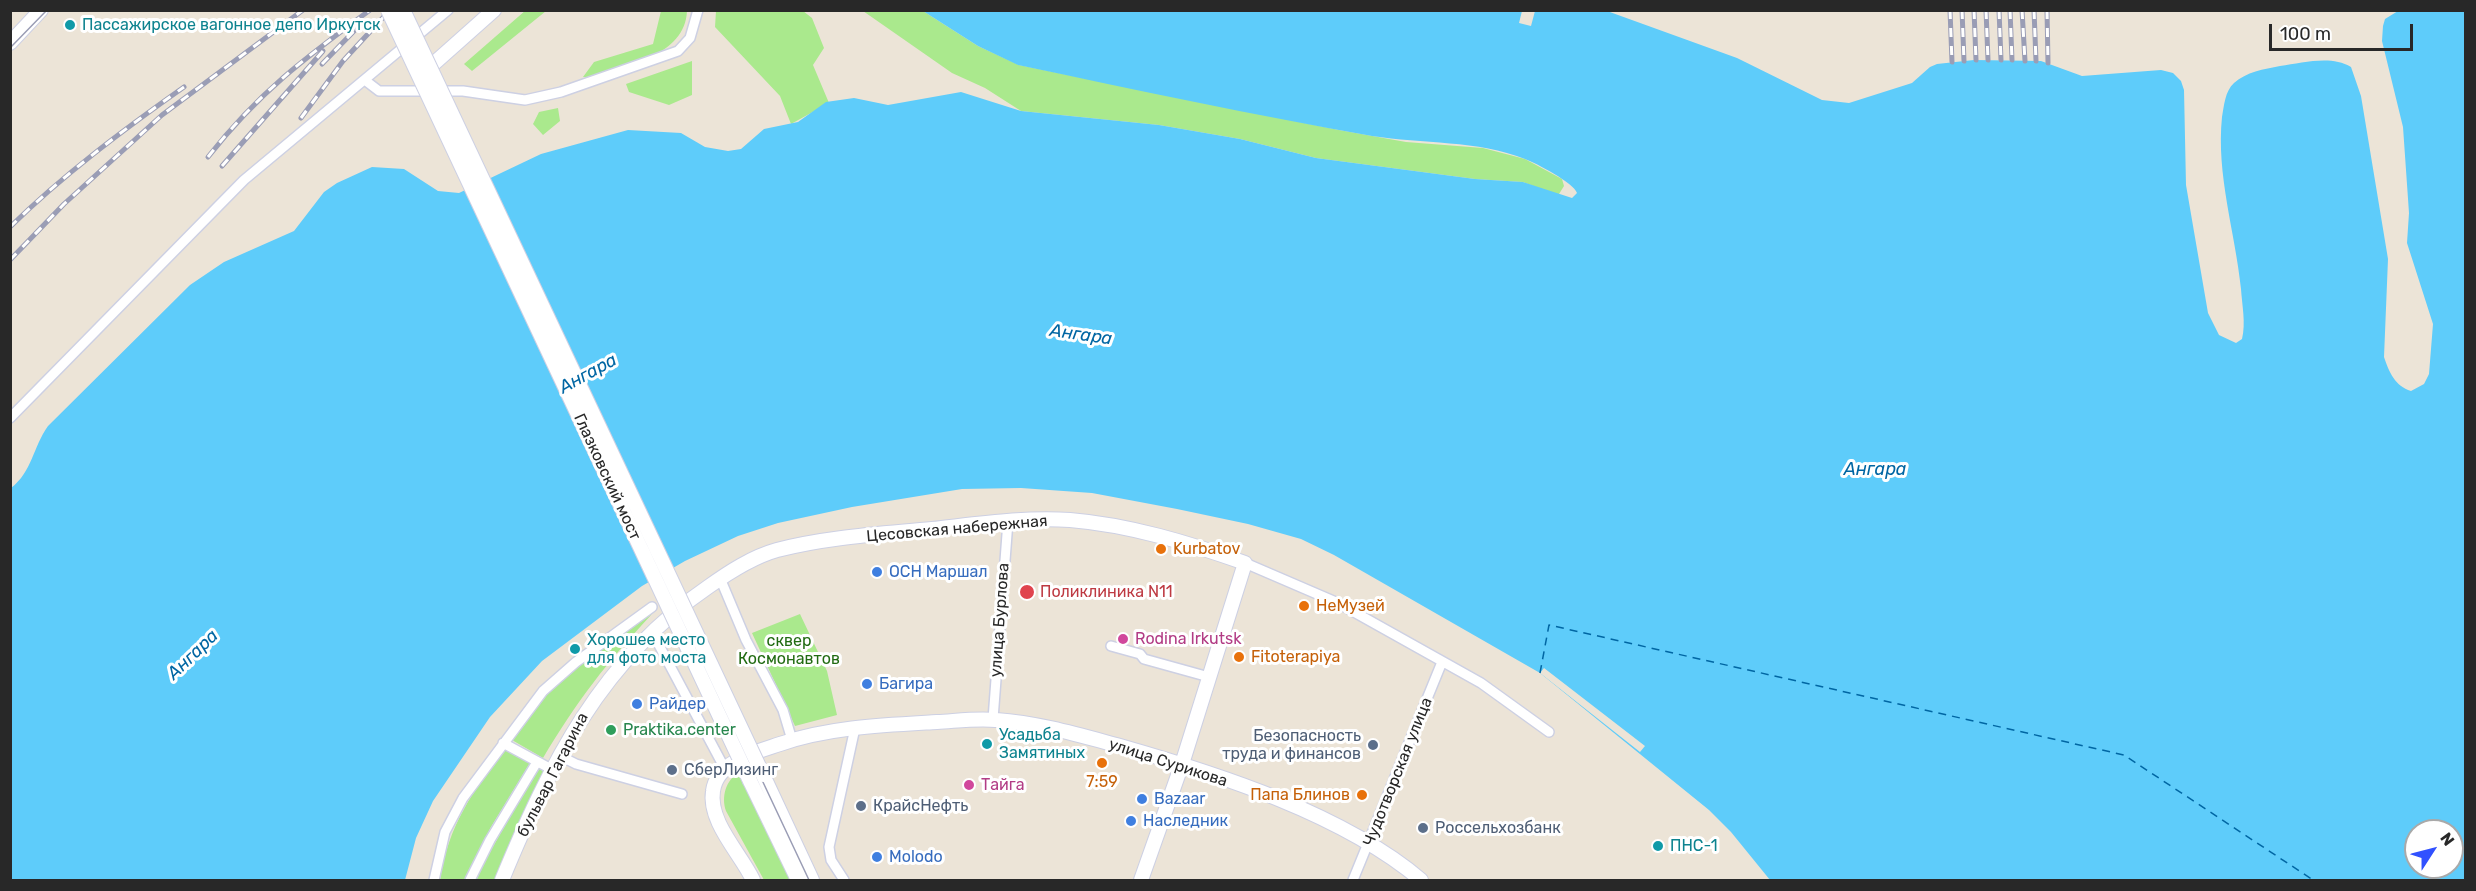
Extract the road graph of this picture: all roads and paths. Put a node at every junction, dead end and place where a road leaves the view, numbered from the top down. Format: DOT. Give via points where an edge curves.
graph roads {
  1 [pos="41,10"];
  2 [pos="388,10"];
  3 [pos="403,10"];
  4 [pos="448,10"];
  5 [pos="494,10"];
  6 [pos="698,10"];
  7 [pos="10,43"];
  8 [pos="431,66"];
  9 [pos="366,81"];
  10 [pos="10,418"];
  11 [pos="1008,521"];
  12 [pos="1245,563"];
  13 [pos="720,579"];
  14 [pos="652,607"];
  15 [pos="656,627"];
  16 [pos="1111,646"];
  17 [pos="1442,662"];
  18 [pos="1209,677"];
  19 [pos="993,719"];
  20 [pos="855,728"];
  21 [pos="1549,732"];
  22 [pos="792,740"];
  23 [pos="503,743"];
  24 [pos="560,756"];
  25 [pos="537,762"];
  26 [pos="1182,764"];
  27 [pos="725,769"];
  28 [pos="553,770"];
  29 [pos="757,778"];
  30 [pos="682,794"];
  31 [pos="1369,843"];
  32 [pos="434,880"];
  33 [pos="470,880"];
  34 [pos="502,880"];
  35 [pos="753,880"];
  36 [pos="798,880"];
  37 [pos="812,880"];
  38 [pos="844,880"];
  39 [pos="1141,880"];
  40 [pos="1353,880"];
  41 [pos="1420,880"];
  1 -- 7 [label="main road"];
  2 -- 29 [label="main road, Глазковский мост, bridge"];
  3 -- 8 [label="main road, Глазковский мост, bridge"];
  4 -- 9 [label="street"];
  5 -- 8 [label="main road"];
  6 -- 9 [label="street" via="690,38 678,51 561,92 525,100 462,91 379,91"];
  8 -- 29 [label="main road, Глазковский мост, bridge"];
  9 -- 10 [label="street" via="244,180"];
  11 -- 12 [label="main road, Цесовская набережная" via="1071,520 1143,532"];
  11 -- 13 [label="main road, Цесовская набережная" via="872,535 775,551"];
  11 -- 19 [label="street, улица Бурлова"];
  12 -- 17 [label="street, Цесовская набережная" via="1338,603"];
  12 -- 18 [label="main road"];
  13 -- 15 [label="main road, Цесовская набережная"];
  13 -- 22 [label="street" via="746,640 783,710"];
  14 -- 23 [label="street" via="543,691"];
  15 -- 24 [label="main road, бульвар Гагарина" via="605,682"];
  15 -- 27 [label="street"];
  16 -- 18 [label="street"];
  17 -- 21 [label="street, Цесовская набережная" via="1481,683"];
  17 -- 31 [label="street, Чудотворская улица"];
  18 -- 26 [label="main road"];
  19 -- 20 [label="main road, улица Сурикова"];
  19 -- 26 [label="main road, улица Сурикова" via="1041,725"];
  20 -- 22 [label="main road, улица Сурикова"];
  20 -- 38 [label="street" via="829,847 831,860"];
  22 -- 27 [label="main road, улица Сурикова" via="742,758"];
  23 -- 25 [label="street"];
  23 -- 32 [label="street" via="463,798 446,832"];
  24 -- 28 [label="main road, бульвар Гагарина"];
  24 -- 30 [label="street"];
  25 -- 28 [label="street"];
  25 -- 33 [label="street"];
  26 -- 31 [label="main road, улица Сурикова" via="1279,801"];
  26 -- 39 [label="main road"];
  27 -- 35 [label="main road" via="713,789 713,804"];
  28 -- 34 [label="main road, бульвар Гагарина"];
  29 -- 36 [label="main road"];
  29 -- 37 [label="main road"];
  31 -- 40 [label="street, Чудотворская улица"];
  31 -- 41 [label="main road, улица Сурикова"];
}
